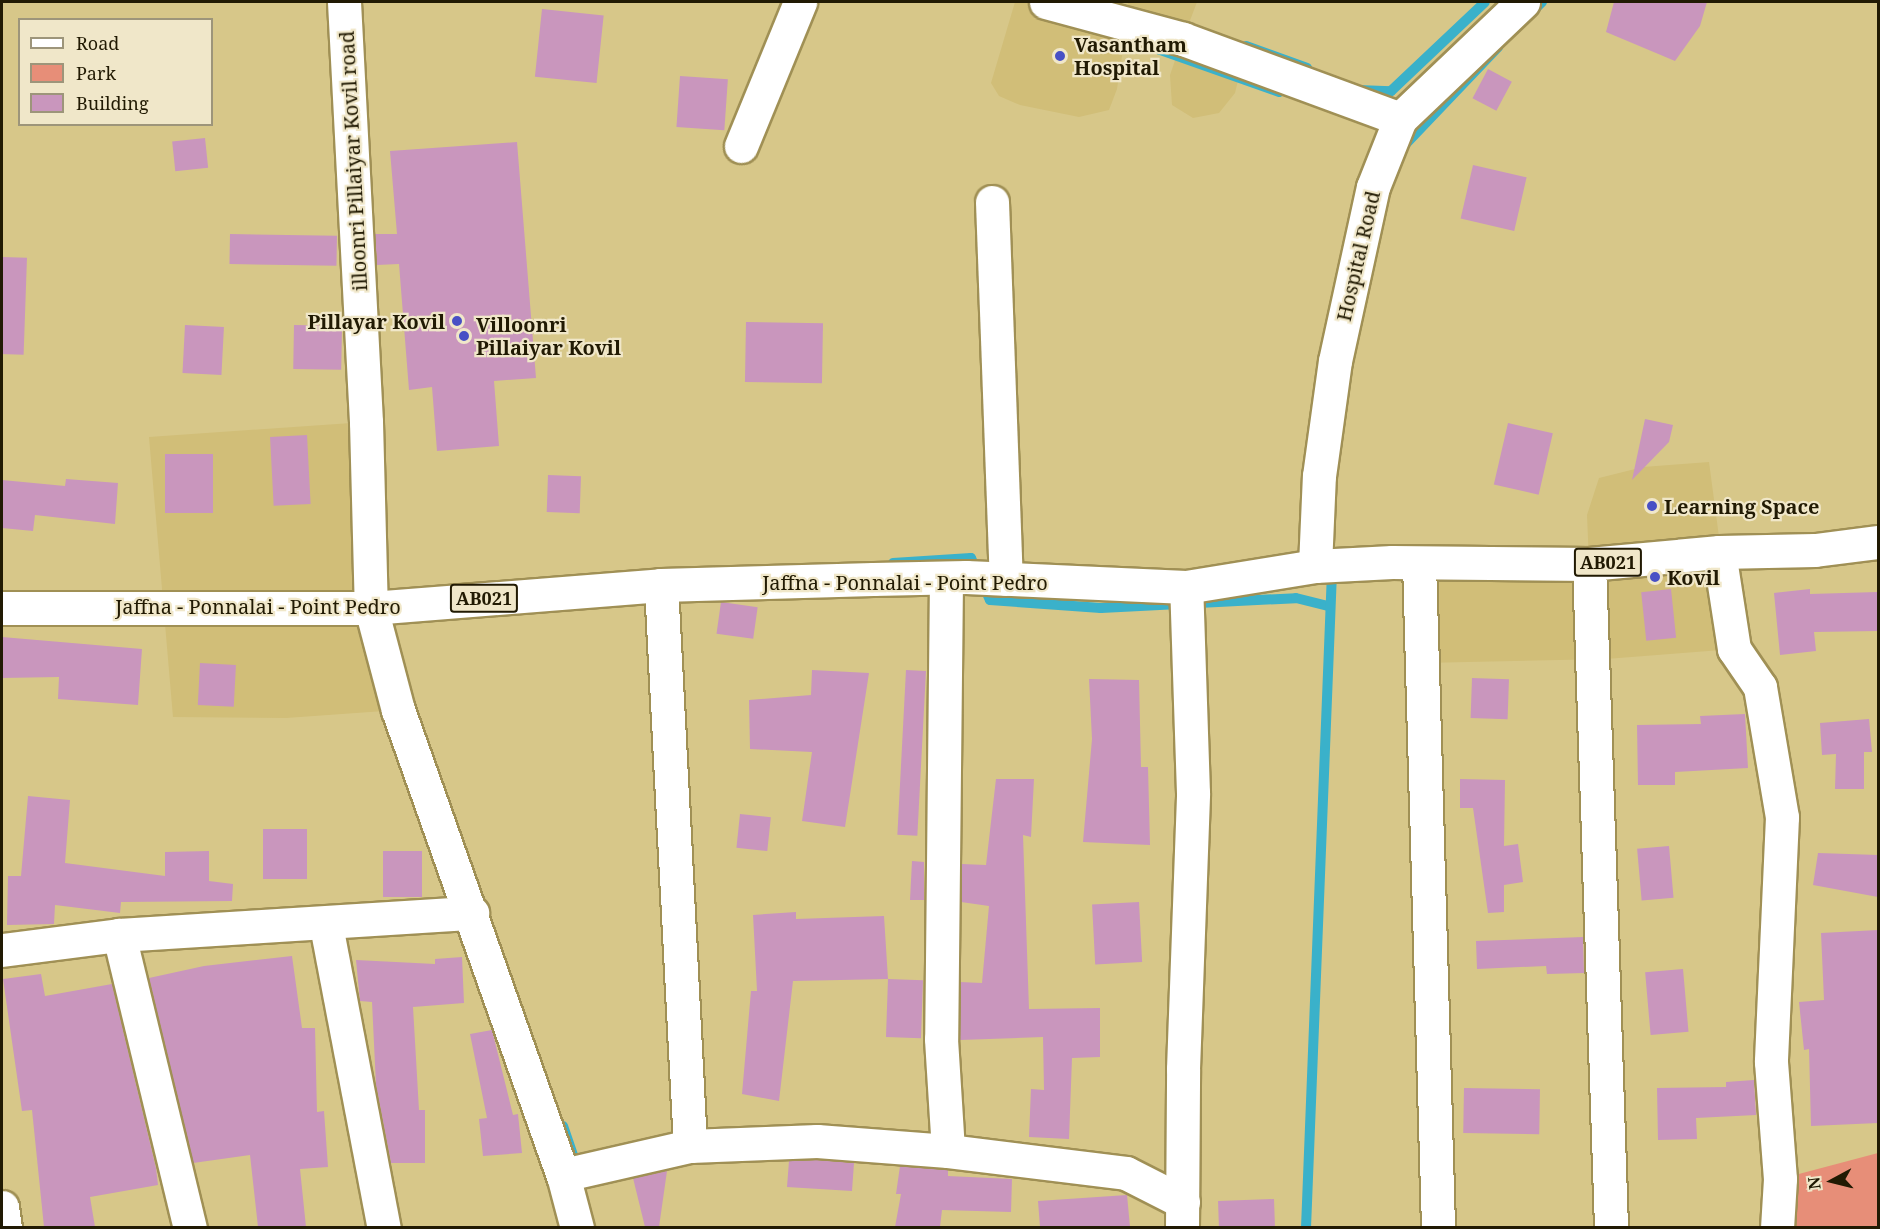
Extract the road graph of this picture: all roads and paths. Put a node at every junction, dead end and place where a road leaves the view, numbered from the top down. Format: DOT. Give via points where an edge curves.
graph roads {
  1 [pos="344,2"];
  2 [pos="800,2"];
  3 [pos="1046,2"];
  4 [pos="1523,2"];
  5 [pos="1400,119"];
  6 [pos="741,146"];
  7 [pos="992,202"];
  8 [pos="1878,542"];
  9 [pos="1719,552"];
  10 [pos="1419,563"];
  11 [pos="1589,564"];
  12 [pos="1315,566"];
  13 [pos="978,578"];
  14 [pos="661,585"];
  15 [pos="1186,587"];
  16 [pos="2,608"];
  17 [pos="371,609"];
  18 [pos="472,913"];
  19 [pos="326,925"];
  20 [pos="119,935"];
  21 [pos="2,950"];
  22 [pos="690,1146"];
  23 [pos="948,1150"];
  24 [pos="563,1175"];
  25 [pos="2,1207"];
  26 [pos="1182,1215"];
  27 [pos="5,1227"];
  28 [pos="190,1227"];
  29 [pos="384,1227"];
  30 [pos="578,1227"];
  31 [pos="1438,1227"];
  32 [pos="1611,1227"];
  33 [pos="1778,1227"];
  1 -- 17 [label="street, illoonri Pillaiyar Kovil road" via="366,422"];
  2 -- 6 [label="street"];
  3 -- 5 [label="street" via="1182,39"];
  4 -- 5 [label="street, Hospital Road"];
  5 -- 12 [label="street, Hospital Road" via="1373,187 1335,361 1318,476"];
  7 -- 13 [label="street"];
  8 -- 9 [label="street, Jaffna - Ponnalai - Point Pedro / AB021" via="1815,550"];
  9 -- 11 [label="street, Jaffna - Ponnalai - Point Pedro / AB021"];
  9 -- 33 [label="street" via="1734,649 1760,687 1782,817 1771,1062 1780,1179"];
  10 -- 11 [label="street, Jaffna - Ponnalai - Point Pedro / AB021"];
  10 -- 12 [label="street, Jaffna - Ponnalai - Point Pedro / AB021"];
  10 -- 31 [label="street"];
  11 -- 32 [label="street"];
  12 -- 15 [label="street, Jaffna - Ponnalai - Point Pedro / AB021"];
  13 -- 14 [label="street, Jaffna - Ponnalai - Point Pedro / AB021"];
  13 -- 15 [label="street, Jaffna - Ponnalai - Point Pedro / AB021"];
  13 -- 23 [label="street" via="941,1039"];
  14 -- 17 [label="street, Jaffna - Ponnalai - Point Pedro / AB021"];
  14 -- 22 [label="street"];
  15 -- 26 [label="street" via="1193,792"];
  16 -- 17 [label="street, Jaffna - Ponnalai - Point Pedro / AB021"];
  17 -- 18 [label="street, illoonri Pillaiyar Kovil road" via="398,710"];
  18 -- 19 [label="street"];
  18 -- 24 [label="street, illoonri Pillaiyar Kovil road"];
  19 -- 20 [label="street"];
  19 -- 29 [label="street"];
  20 -- 21 [label="street"];
  20 -- 28 [label="street"];
  22 -- 23 [label="street" via="817,1141"];
  22 -- 24 [label="street"];
  23 -- 26 [label="street" via="1126,1173"];
  24 -- 30 [label="street, illoonri Pillaiyar Kovil road"];
  25 -- 27 [label="street"];
}
